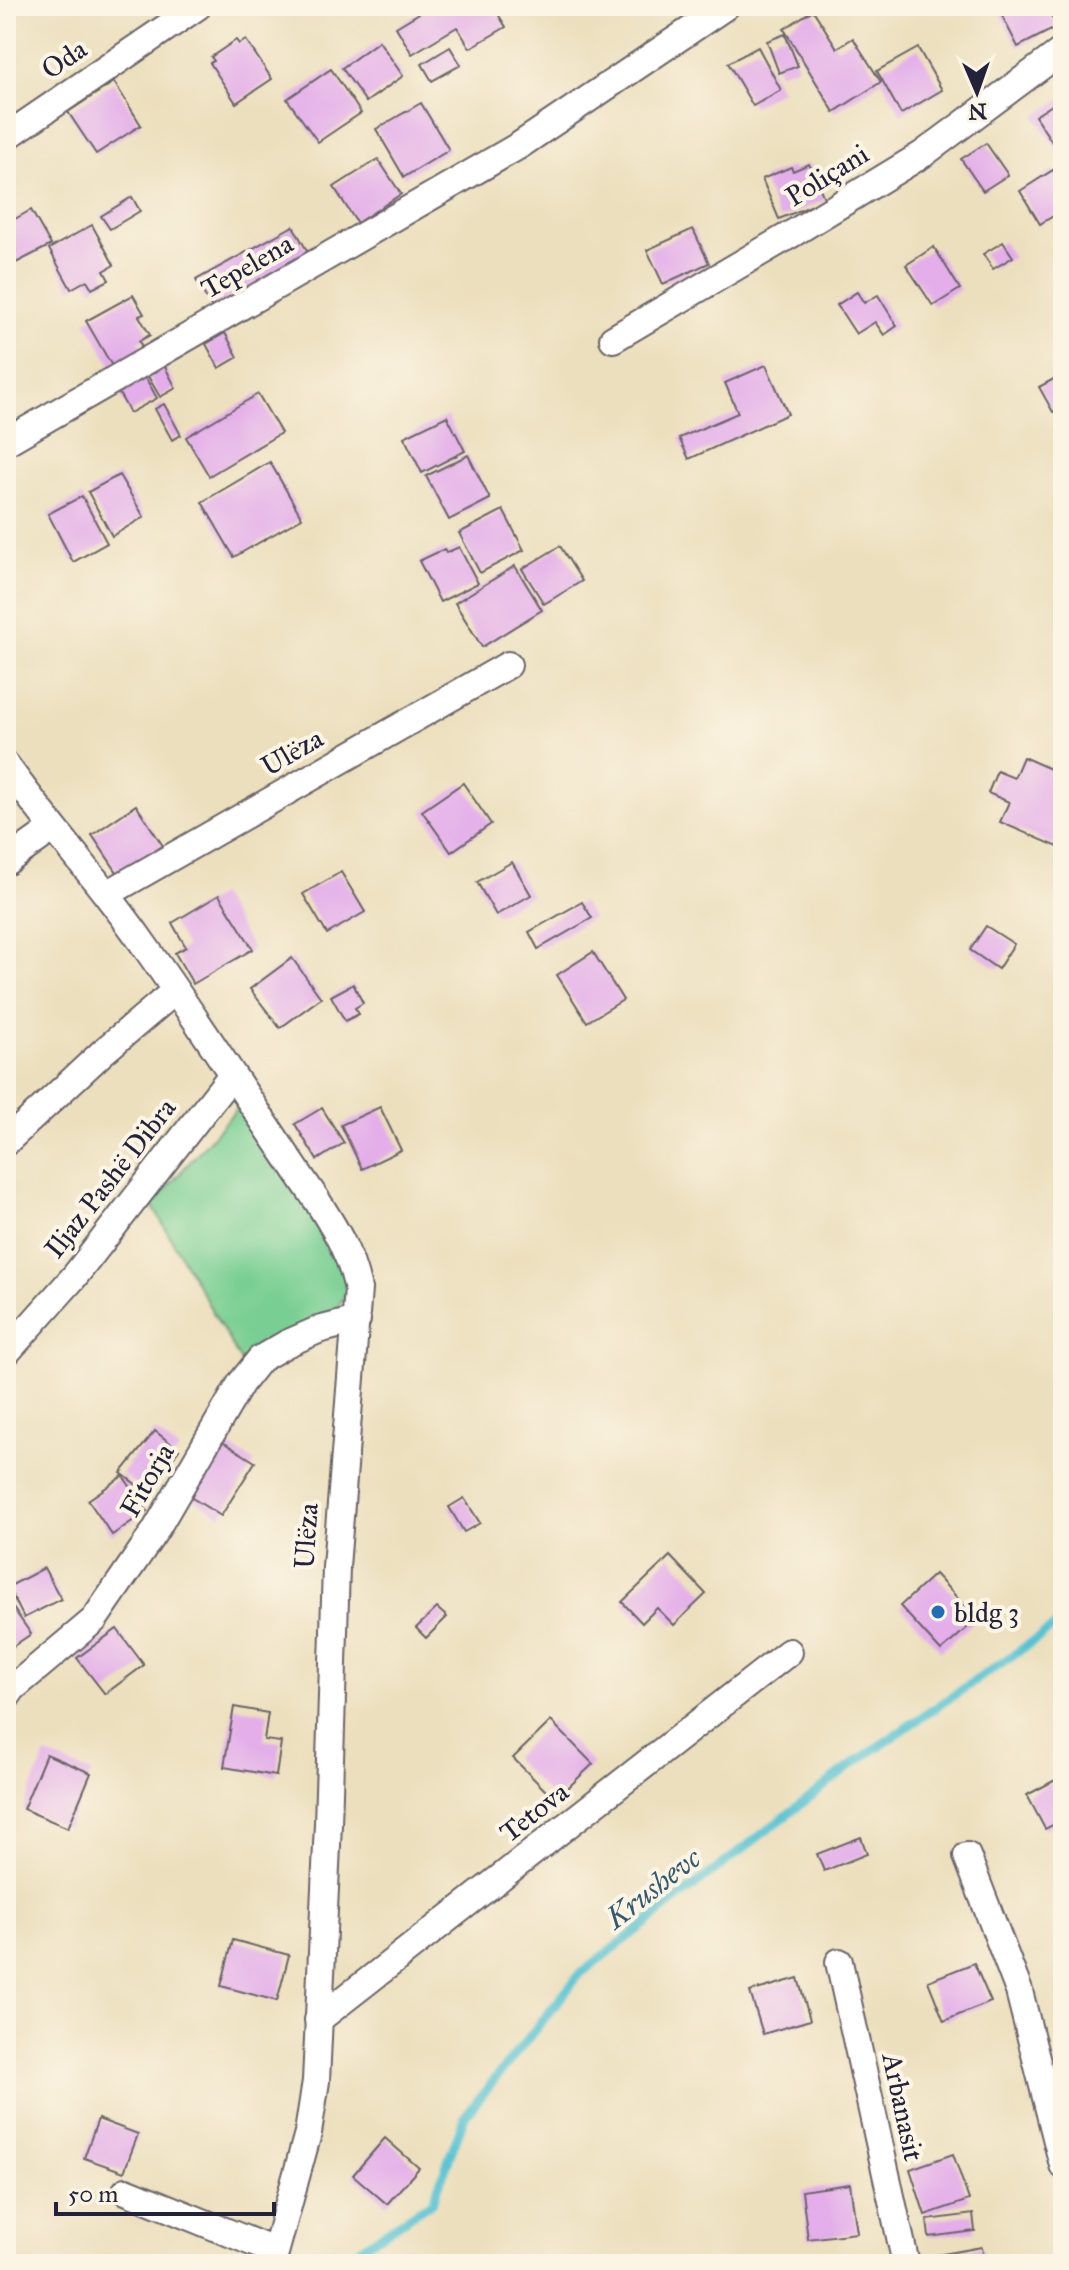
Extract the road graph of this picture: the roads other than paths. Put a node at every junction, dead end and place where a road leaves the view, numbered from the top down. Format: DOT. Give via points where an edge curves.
graph roads {
  1 [pos="198,6"];
  2 [pos="726,6"];
  3 [pos="1063,50"];
  4 [pos="6,137"];
  5 [pos="613,339"];
  6 [pos="6,442"];
  7 [pos="508,665"];
  8 [pos="7,769"];
  9 [pos="52,829"];
  10 [pos="6,862"];
  11 [pos="107,894"];
  12 [pos="175,991"];
  13 [pos="231,1076"];
  14 [pos="6,1142"];
  15 [pos="357,1320"];
  16 [pos="6,1353"];
  17 [pos="789,1652"];
  18 [pos="6,1698"];
  19 [pos="967,1856"];
  20 [pos="839,1962"];
  21 [pos="318,2020"];
  22 [pos="1063,2165"];
  23 [pos="126,2191"];
  24 [pos="273,2258"];
  25 [pos="906,2264"];
  1 -- 4 [label="street, Oda"];
  2 -- 6 [label="street, Tepelena" via="520,145"];
  3 -- 5 [label="street, Poliçani" via="923,154"];
  7 -- 11 [label="street, Ulëza"];
  8 -- 9 [label="street, Ulëza"];
  9 -- 10 [label="street"];
  9 -- 11 [label="street, Ulëza"];
  11 -- 12 [label="street, Ulëza"];
  12 -- 13 [label="street, Ulëza"];
  12 -- 14 [label="street"];
  13 -- 15 [label="street, Ulëza" via="340,1236 358,1289"];
  13 -- 16 [label="street, Iljaz Pashë Dibra" via="74,1277"];
  15 -- 18 [label="street, Fitorja" via="318,1330 260,1359 94,1620"];
  15 -- 21 [label="street, Ulëza" via="336,1567"];
  17 -- 21 [label="street, Tetova"];
  19 -- 22 [label="street" via="1019,1991"];
  20 -- 25 [label="street, Arbanasit"];
  21 -- 24 [label="street, Ulëza" via="308,2133"];
  23 -- 24 [label="street, Ulëza"];
}
